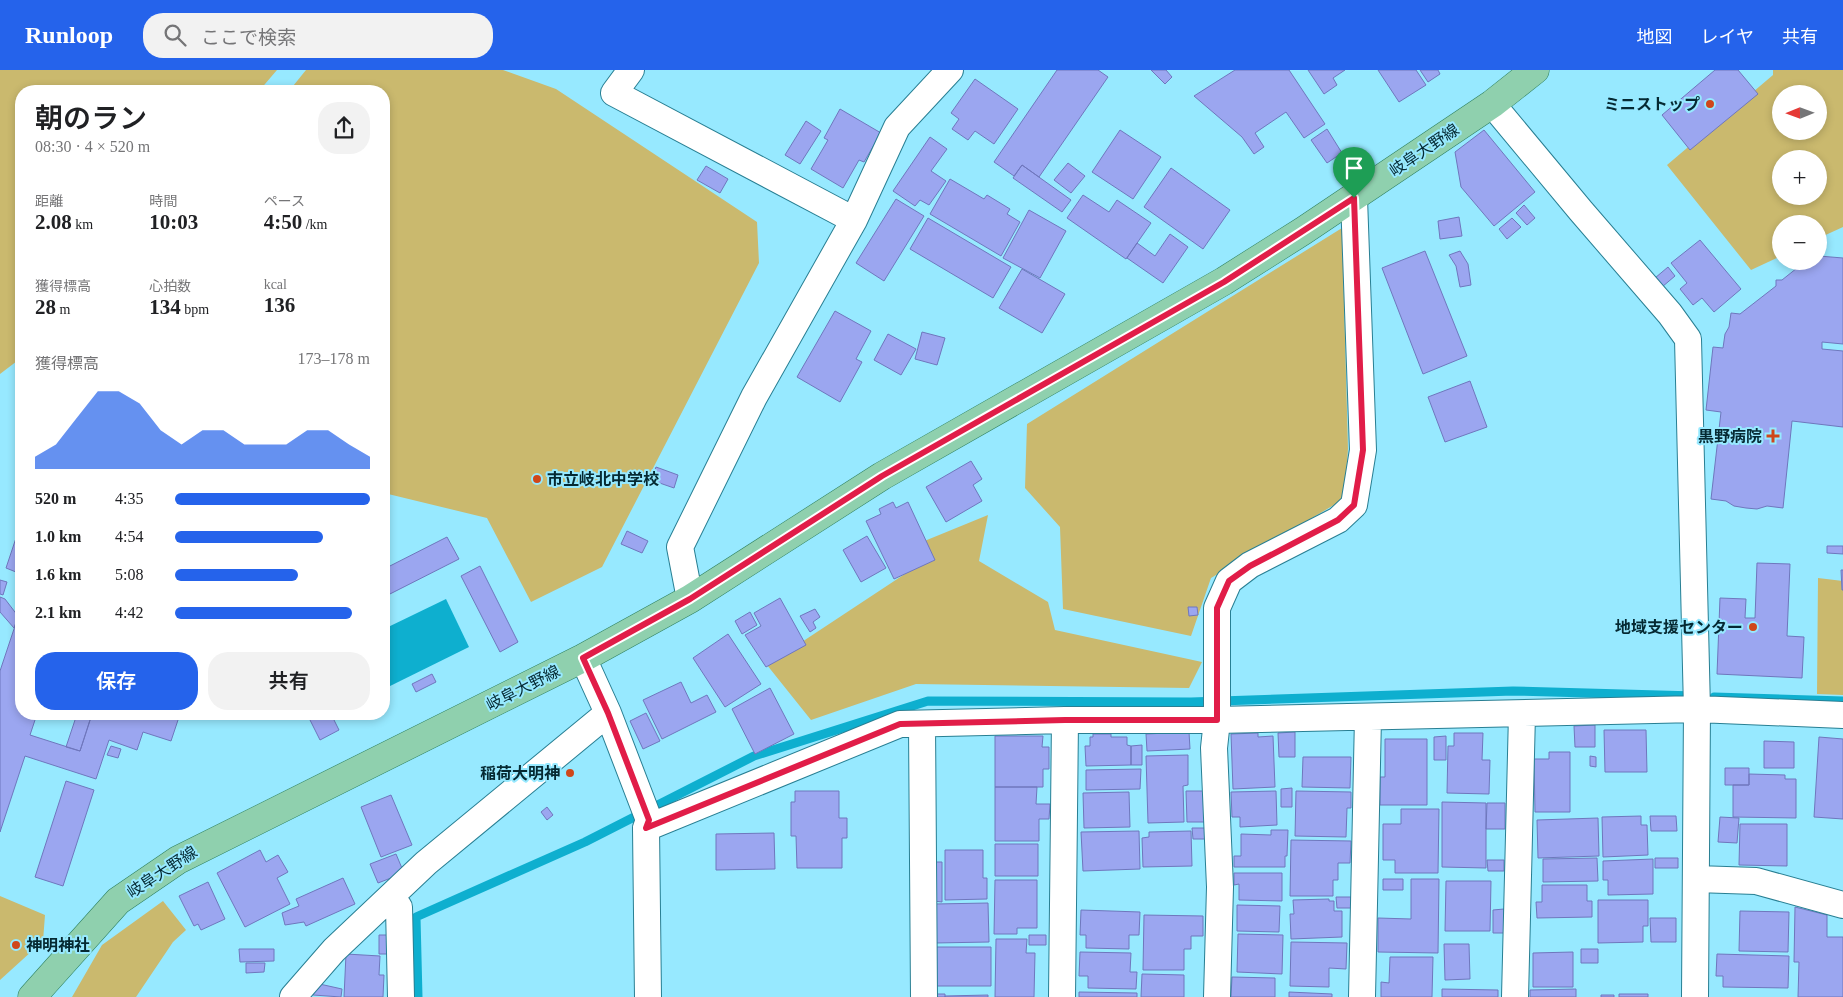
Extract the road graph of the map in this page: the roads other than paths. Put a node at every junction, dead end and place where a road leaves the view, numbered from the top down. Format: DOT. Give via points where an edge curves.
graph roads {
  1 [pos="631,70"];
  2 [pos="950,70"];
  3 [pos="1535,70"];
  4 [pos="1492,104"];
  5 [pos="1354,198"];
  6 [pos="854,220"];
  7 [pos="690,599"];
  8 [pos="583,658"];
  9 [pos="1697,709"];
  10 [pos="608,713"];
  11 [pos="1522,714"];
  12 [pos="1843,715"];
  13 [pos="1368,717"];
  14 [pos="1065,720"];
  15 [pos="1217,720"];
  16 [pos="922,724"];
  17 [pos="646,828"];
  18 [pos="1696,879"];
  19 [pos="391,897"];
  20 [pos="1843,905"];
  21 [pos="32,997"];
  22 [pos="293,997"];
  23 [pos="401,997"];
  24 [pos="648,997"];
  25 [pos="924,997"];
  26 [pos="1062,997"];
  27 [pos="1217,997"];
  28 [pos="1362,997"];
  29 [pos="1515,997"];
  30 [pos="1695,997"];
  1 -- 6 [label="street" via="614,92"];
  2 -- 6 [label="street" via="896,127"];
  3 -- 4 [label="main road, 岐阜大野線"];
  4 -- 5 [label="main road, 岐阜大野線"];
  4 -- 9 [label="street" via="1688,339"];
  5 -- 7 [label="main road, 岐阜大野線" via="1224,282 882,476"];
  5 -- 15 [label="street" via="1363,450 1354,505 1338,520 1250,566 1229,581 1217,608"];
  6 -- 7 [label="street" via="754,397 680,547"];
  7 -- 8 [label="main road, 岐阜大野線"];
  8 -- 10 [label="street"];
  8 -- 21 [label="main road, 岐阜大野線" via="178,860 118,901"];
  9 -- 11 [label="street"];
  9 -- 12 [label="street"];
  9 -- 18 [label="street"];
  10 -- 17 [label="street" via="649,820"];
  10 -- 19 [label="street" via="426,864"];
  11 -- 13 [label="street"];
  11 -- 29 [label="street"];
  13 -- 15 [label="street"];
  13 -- 28 [label="street"];
  14 -- 15 [label="street"];
  14 -- 16 [label="street"];
  14 -- 26 [label="street"];
  15 -- 27 [label="street" via="1214,748 1220,887"];
  16 -- 17 [label="street" via="900,724"];
  16 -- 25 [label="street"];
  17 -- 24 [label="street"];
  18 -- 20 [label="street" via="1756,881"];
  18 -- 30 [label="street"];
  19 -- 22 [label="street" via="334,950"];
  19 -- 23 [label="street" via="399,907"];
}
